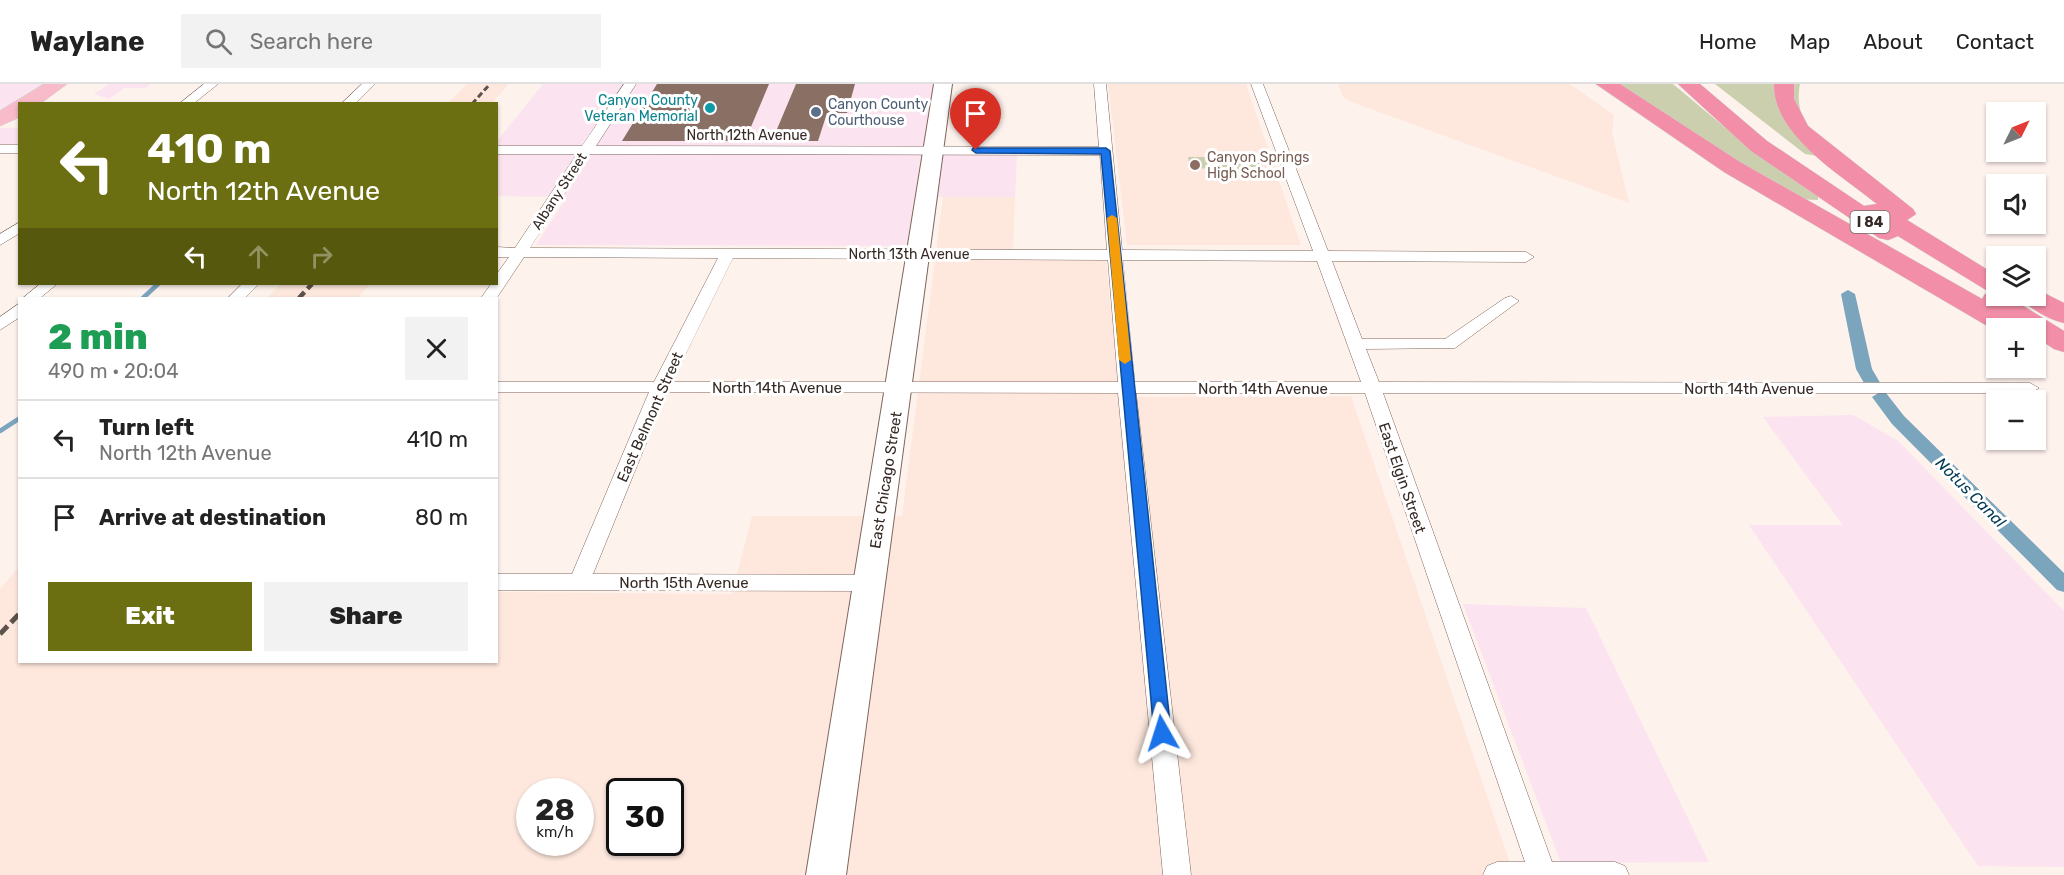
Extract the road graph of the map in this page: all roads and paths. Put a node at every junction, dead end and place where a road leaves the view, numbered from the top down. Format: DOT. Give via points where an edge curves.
graph roads {
  1 [pos="57,84"];
  2 [pos="212,84"];
  3 [pos="369,84"];
  4 [pos="630,84"];
  5 [pos="943,84"];
  6 [pos="1100,84"];
  7 [pos="1257,84"];
  8 [pos="1606,84"];
  9 [pos="1688,84"];
  10 [pos="1705,84"];
  11 [pos="1784,84"];
  12 [pos="29,102"];
  13 [pos="188,102"];
  14 [pos="349,102"];
  15 [pos="18,109"];
  16 [pos="0,120"];
  17 [pos="0,149"];
  18 [pos="18,149"];
  19 [pos="498,150"];
  20 [pos="586,150"];
  21 [pos="935,150"];
  22 [pos="1106,151"];
  23 [pos="18,228"];
  24 [pos="0,241"];
  25 [pos="498,252"];
  26 [pos="519,253"];
  27 [pos="728,254"];
  28 [pos="919,254"];
  29 [pos="1115,255"];
  30 [pos="1321,256"];
  31 [pos="1526,257"];
  32 [pos="1986,266"];
  33 [pos="1986,280"];
  34 [pos="498,284"];
  35 [pos="48,285"];
  36 [pos="249,285"];
  37 [pos="32,297"];
  38 [pos="237,297"];
  39 [pos="1511,301"];
  40 [pos="2046,304"];
  41 [pos="2029,306"];
  42 [pos="18,310"];
  43 [pos="2064,315"];
  44 [pos="1995,318"];
  45 [pos="0,325"];
  46 [pos="2064,327"];
  47 [pos="2064,342"];
  48 [pos="1356,344"];
  49 [pos="2046,348"];
  50 [pos="2064,359"];
  51 [pos="498,387"];
  52 [pos="660,388"];
  53 [pos="900,388"];
  54 [pos="1371,388"];
  55 [pos="2030,388"];
  56 [pos="1127,389"];
  57 [pos="498,582"];
  58 [pos="871,583"];
  59 [pos="579,584"];
  60 [pos="1543,874"];
  61 [pos="826,875"];
  62 [pos="1177,875"];
  63 [pos="1497,875"];
  64 [pos="1615,875"];
  1 -- 12 [label="main road"];
  2 -- 13 [label="street"];
  3 -- 14 [label="street"];
  4 -- 20 [label="street, Albany Street"];
  5 -- 21 [label="street, East Chicago Street"];
  6 -- 22 [label="street"];
  7 -- 30 [label="street, East Elgin Street"];
  8 -- 44 [label="highway" via="1732,167"];
  9 -- 47 [label="highway, I 84" via="1751,139 1811,183"];
  10 -- 33 [label="highway, I 84" via="1761,133 1807,166"];
  11 -- 32 [label="highway" via="1784,99 1799,129 1893,207"];
  15 -- 16 [label="main road"];
  17 -- 18 [label="street"];
  19 -- 20 [label="street, North 12th Avenue"];
  20 -- 21 [label="street, North 12th Avenue"];
  20 -- 26 [label="street, Albany Street"];
  21 -- 22 [label="street, North 12th Avenue"];
  21 -- 28 [label="street, East Chicago Street"];
  22 -- 29 [label="street"];
  23 -- 24 [label="street"];
  25 -- 26 [label="street, North 13th Avenue"];
  26 -- 27 [label="street, North 13th Avenue"];
  26 -- 34 [label="street, Albany Street"];
  27 -- 28 [label="street, North 13th Avenue"];
  27 -- 52 [label="street, East Belmont Street"];
  28 -- 29 [label="street, North 13th Avenue"];
  28 -- 53 [label="street, East Chicago Street"];
  29 -- 30 [label="street, North 13th Avenue"];
  29 -- 56 [label="street"];
  30 -- 31 [label="street, North 13th Avenue"];
  30 -- 48 [label="street, East Elgin Street"];
  35 -- 37 [label="street"];
  36 -- 38 [label="street"];
  39 -- 48 [label="street" via="1449,344"];
  40 -- 43 [label="highway"];
  41 -- 46 [label="highway"];
  42 -- 45 [label="street"];
  48 -- 54 [label="street, East Elgin Street"];
  49 -- 50 [label="highway"];
  51 -- 52 [label="street, North 14th Avenue"];
  52 -- 53 [label="street, North 14th Avenue"];
  52 -- 59 [label="street, East Belmont Street"];
  53 -- 56 [label="street, North 14th Avenue"];
  53 -- 58 [label="street, East Chicago Street"];
  54 -- 55 [label="street, North 14th Avenue"];
  54 -- 56 [label="street, North 14th Avenue"];
  54 -- 60 [label="street, East Elgin Street"];
  56 -- 62 [label="street"];
  57 -- 59 [label="street, North 15th Avenue"];
  58 -- 59 [label="street, North 15th Avenue"];
  58 -- 61 [label="street, East Chicago Street"];
  60 -- 63 [label="street"];
  60 -- 64 [label="street"];
}
